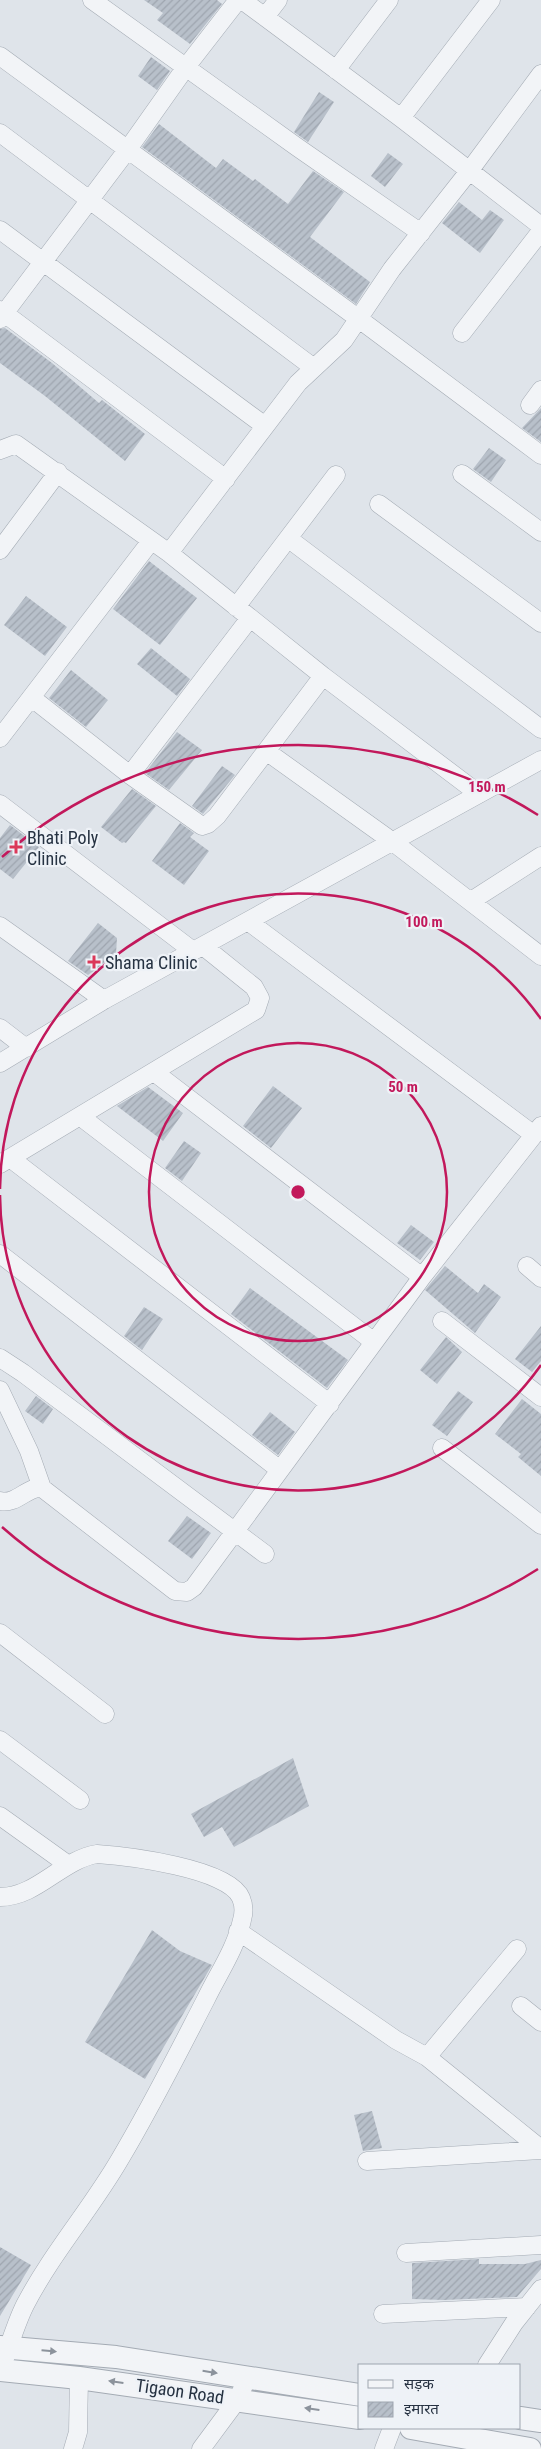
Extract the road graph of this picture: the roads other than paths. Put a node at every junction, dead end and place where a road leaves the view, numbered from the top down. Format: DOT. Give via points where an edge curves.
graph roads {
  1 [pos="92,0"];
  2 [pos="238,0"];
  3 [pos="242,0"];
  4 [pos="278,0"];
  5 [pos="389,0"];
  6 [pos="491,0"];
  7 [pos="265,17"];
  8 [pos="0,56"];
  9 [pos="186,67"];
  10 [pos="336,70"];
  11 [pos="541,74"];
  12 [pos="401,118"];
  13 [pos="0,133"];
  14 [pos="128,149"];
  15 [pos="470,170"];
  16 [pos="90,199"];
  17 [pos="541,226"];
  18 [pos="0,230"];
  19 [pos="541,231"];
  20 [pos="421,233"];
  21 [pos="43,262"];
  22 [pos="1,314"];
  23 [pos="359,319"];
  24 [pos="462,333"];
  25 [pos="314,368"];
  26 [pos="541,390"];
  27 [pos="530,405"];
  28 [pos="265,426"];
  29 [pos="0,450"];
  30 [pos="541,455"];
  31 [pos="58,472"];
  32 [pos="462,474"];
  33 [pos="336,475"];
  34 [pos="226,480"];
  35 [pos="379,504"];
  36 [pos="541,532"];
  37 [pos="289,539"];
  38 [pos="151,542"];
  39 [pos="0,550"];
  40 [pos="169,553"];
  41 [pos="236,607"];
  42 [pos="250,618"];
  43 [pos="541,623"];
  44 [pos="323,676"];
  45 [pos="32,698"];
  46 [pos="541,729"];
  47 [pos="0,738"];
  48 [pos="266,751"];
  49 [pos="541,760"];
  50 [pos="130,775"];
  51 [pos="479,794"];
  52 [pos="0,804"];
  53 [pos="393,842"];
  54 [pos="541,856"];
  55 [pos="471,901"];
  56 [pos="249,922"];
  57 [pos="0,926"];
  58 [pos="198,948"];
  59 [pos="541,956"];
  60 [pos="104,1000"];
  61 [pos="0,1028"];
  62 [pos="26,1048"];
  63 [pos="0,1063"];
  64 [pos="154,1072"];
  65 [pos="81,1117"];
  66 [pos="537,1130"];
  67 [pos="5,1161"];
  68 [pos="0,1254"];
  69 [pos="527,1266"];
  70 [pos="422,1277"];
  71 [pos="541,1278"];
  72 [pos="442,1321"];
  73 [pos="374,1342"];
  74 [pos="0,1358"];
  75 [pos="0,1390"];
  76 [pos="541,1397"];
  77 [pos="330,1404"];
  78 [pos="442,1448"];
  79 [pos="280,1470"];
  80 [pos="42,1488"];
  81 [pos="0,1501"];
  82 [pos="541,1525"];
  83 [pos="234,1532"];
  84 [pos="264,1554"];
  85 [pos="0,1633"];
  86 [pos="105,1714"];
  87 [pos="0,1740"];
  88 [pos="80,1800"];
  89 [pos="0,1816"];
  90 [pos="67,1864"];
  91 [pos="0,1897"];
  92 [pos="238,1931"];
  93 [pos="517,1949"];
  94 [pos="521,2006"];
  95 [pos="541,2022"];
  96 [pos="427,2057"];
  97 [pos="541,2150"];
  98 [pos="367,2161"];
  99 [pos="541,2245"];
  100 [pos="406,2252"];
  101 [pos="541,2289"];
  102 [pos="527,2306"];
  103 [pos="383,2314"];
  104 [pos="4,2348"];
  105 [pos="488,2364"];
  106 [pos="0,2370"];
  107 [pos="79,2378"];
  108 [pos="247,2378"];
  109 [pos="358,2395"];
  110 [pos="238,2399"];
  111 [pos="358,2418"];
  112 [pos="521,2418"];
  113 [pos="541,2421"];
  114 [pos="392,2429"];
  115 [pos="416,2429"];
  116 [pos="460,2438"];
  117 [pos="73,2449"];
  118 [pos="201,2449"];
  119 [pos="384,2449"];
  120 [pos="525,2449"];
  1 -- 9 [label="street"];
  2 -- 9 [label="street"];
  3 -- 7 [label="street"];
  4 -- 7 [label="street"];
  5 -- 10 [label="street"];
  6 -- 12 [label="street"];
  7 -- 10 [label="street"];
  8 -- 14 [label="street"];
  9 -- 14 [label="street"];
  9 -- 20 [label="street"];
  10 -- 12 [label="street"];
  11 -- 15 [label="street"];
  12 -- 15 [label="street"];
  13 -- 16 [label="street"];
  14 -- 16 [label="street"];
  14 -- 23 [label="street"];
  15 -- 17 [label="street"];
  15 -- 20 [label="street"];
  16 -- 21 [label="street"];
  16 -- 25 [label="street"];
  18 -- 21 [label="street"];
  19 -- 24 [label="street"];
  20 -- 23 [label="street" via="392,268"];
  21 -- 22 [label="street"];
  21 -- 28 [label="street"];
  22 -- 34 [label="street"];
  23 -- 25 [label="street" via="334,352"];
  23 -- 30 [label="street"];
  25 -- 28 [label="street" via="298,383"];
  26 -- 27 [label="street"];
  28 -- 34 [label="street"];
  29 -- 31 [label="street" via="16,444"];
  31 -- 38 [label="street"];
  31 -- 39 [label="street"];
  32 -- 36 [label="street"];
  33 -- 37 [label="street"];
  34 -- 40 [label="street"];
  35 -- 43 [label="street"];
  37 -- 41 [label="street"];
  37 -- 46 [label="street"];
  38 -- 40 [label="street"];
  38 -- 45 [label="street"];
  40 -- 41 [label="street"];
  41 -- 42 [label="street"];
  42 -- 44 [label="street"];
  42 -- 50 [label="street"];
  44 -- 48 [label="street"];
  44 -- 51 [label="street"];
  45 -- 47 [label="street"];
  45 -- 50 [label="street"];
  48 -- 50 [label="street" via="217,816 202,826"];
  48 -- 53 [label="street"];
  49 -- 51 [label="street"];
  51 -- 53 [label="street"];
  52 -- 58 [label="street"];
  53 -- 55 [label="street"];
  53 -- 56 [label="street"];
  54 -- 55 [label="street"];
  55 -- 59 [label="street"];
  56 -- 58 [label="street"];
  56 -- 66 [label="street"];
  57 -- 60 [label="street"];
  58 -- 60 [label="street"];
  58 -- 64 [label="street" via="254,987 260,998 259,1005 251,1015"];
  60 -- 62 [label="street"];
  61 -- 62 [label="street"];
  62 -- 63 [label="street"];
  64 -- 65 [label="street"];
  64 -- 70 [label="street"];
  65 -- 67 [label="street"];
  65 -- 73 [label="street"];
  66 -- 70 [label="street"];
  67 -- 77 [label="street"];
  68 -- 79 [label="street"];
  69 -- 71 [label="street"];
  70 -- 73 [label="street"];
  72 -- 76 [label="street"];
  73 -- 77 [label="street"];
  74 -- 83 [label="street"];
  75 -- 80 [label="street" via="29,1451"];
  77 -- 79 [label="street"];
  78 -- 82 [label="street"];
  79 -- 83 [label="street"];
  80 -- 81 [label="street" via="33,1488 14,1500"];
  80 -- 83 [label="street" via="174,1591 181,1593 194,1586"];
  83 -- 84 [label="street"];
  85 -- 86 [label="street"];
  87 -- 88 [label="street"];
  89 -- 90 [label="street"];
  90 -- 91 [label="street" via="31,1889"];
  90 -- 92 [label="street" via="83,1856 114,1855 177,1865 209,1876 241,1896 244,1908"];
  92 -- 96 [label="street"];
  92 -- 104 [label="street" via="139,2125 107,2181 25,2306"];
  93 -- 96 [label="street"];
  94 -- 95 [label="street"];
  96 -- 97 [label="street"];
  97 -- 98 [label="street"];
  99 -- 100 [label="street"];
  101 -- 102 [label="street"];
  102 -- 103 [label="street"];
  102 -- 105 [label="street"];
  104 -- 106 [label="street"];
  104 -- 108 [label="street, one-way" via="116,2358"];
  106 -- 107 [label="street, Tigaon Road"];
  110 -- 107 [label="street, Tigaon Road, one-way"];
  107 -- 117 [label="street" via="78,2432"];
  108 -- 109 [label="street"];
  108 -- 110 [label="street"];
  111 -- 110 [label="street, Tigaon Road, one-way"];
  110 -- 118 [label="street"];
  112 -- 113 [label="street"];
  114 -- 119 [label="street"];
  115 -- 116 [label="street"];
  116 -- 120 [label="street"];
}
